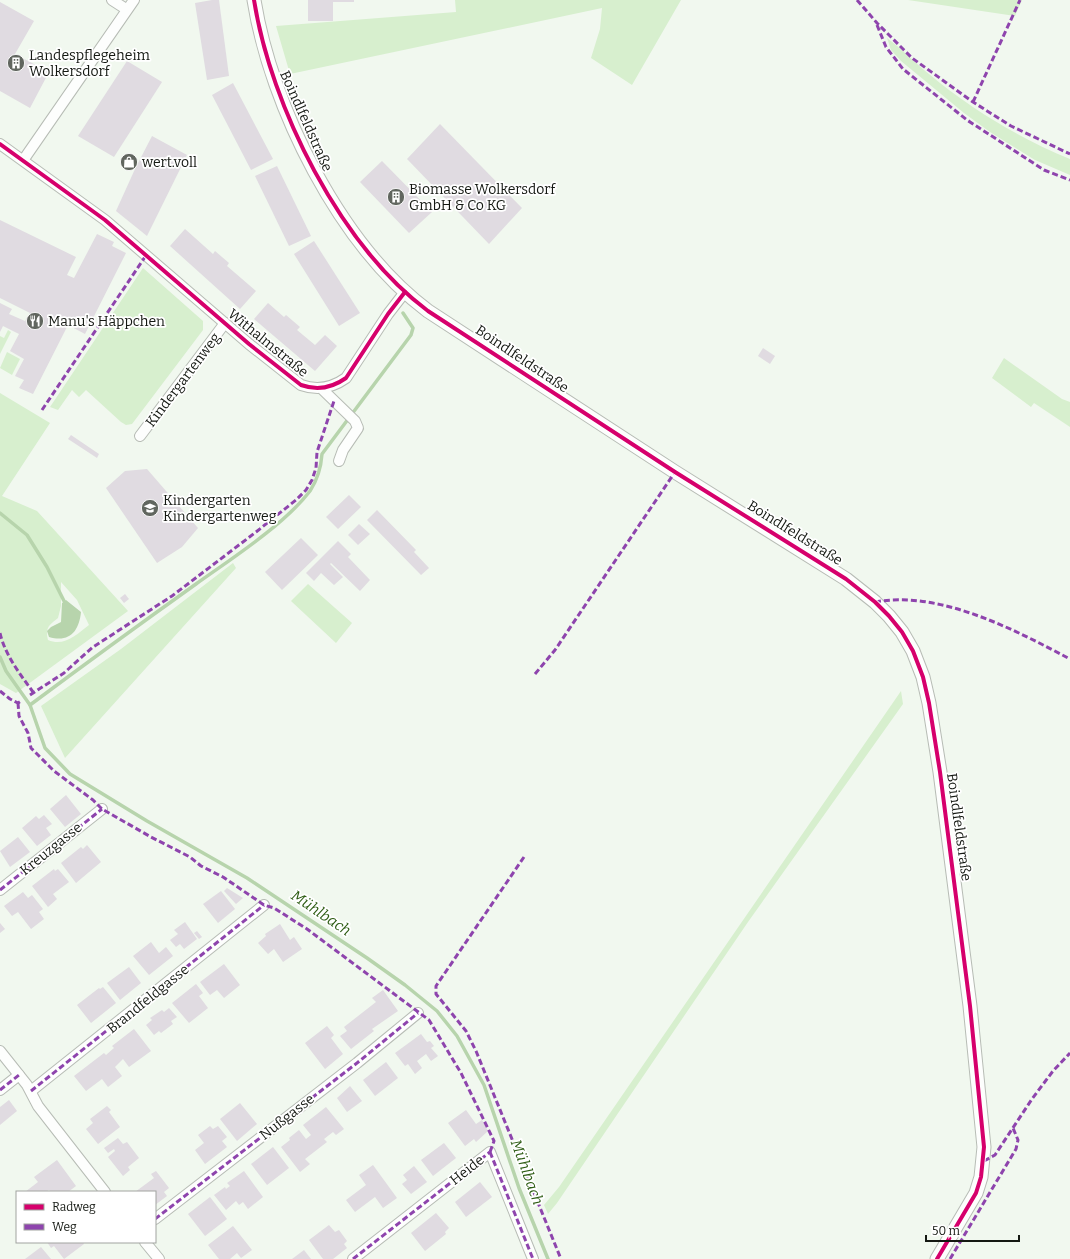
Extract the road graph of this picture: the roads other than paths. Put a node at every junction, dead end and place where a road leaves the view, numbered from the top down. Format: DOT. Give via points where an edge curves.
graph roads {
  1 [pos="112,0"];
  2 [pos="134,0"];
  3 [pos="254,0"];
  4 [pos="126,9"];
  5 [pos="0,144"];
  6 [pos="24,159"];
  7 [pos="404,292"];
  8 [pos="225,323"];
  9 [pos="322,389"];
  10 [pos="140,436"];
  11 [pos="339,461"];
  12 [pos="102,809"];
  13 [pos="0,890"];
  14 [pos="264,905"];
  15 [pos="418,1013"];
  16 [pos="0,1051"];
  17 [pos="19,1075"];
  18 [pos="0,1090"];
  19 [pos="31,1092"];
  20 [pos="104,1191"];
  21 [pos="156,1218"];
  22 [pos="146,1243"];
  23 [pos="159,1259"];
  24 [pos="353,1259"];
  25 [pos="533,1259"];
  26 [pos="937,1259"];
  1 -- 4 [label="street"];
  2 -- 4 [label="street"];
  3 -- 7 [label="street, Boindlfeldstraße" via="268,64 288,116 311,164 355,234"];
  4 -- 6 [label="street"];
  5 -- 6 [label="street, Withalmstraße"];
  6 -- 8 [label="street, Withalmstraße" via="105,220"];
  7 -- 9 [label="street" via="346,378 338,384"];
  7 -- 26 [label="street, Boindlfeldstraße" via="428,311 675,472 846,579 876,602 902,632 913,651 923,676 940,772 970,1006 984,1147 982,1177 976,1193"];
  8 -- 9 [label="street, Withalmstraße" via="301,385 311,389"];
  8 -- 10 [label="street, Kindergartenweg"];
  9 -- 11 [label="street" via="355,421 358,428 343,450"];
  12 -- 13 [label="street, Kreuzgasse"];
  14 -- 19 [label="street, Brandfeldgasse"];
  15 -- 21 [label="street, Nußgasse"];
  16 -- 17 [label="street"];
  17 -- 18 [label="street"];
  17 -- 19 [label="street"];
  19 -- 20 [label="street" via="38,1106"];
  22 -- 23 [label="street"];
  24 -- 25 [label="street, Heide" via="490,1152"];
}
